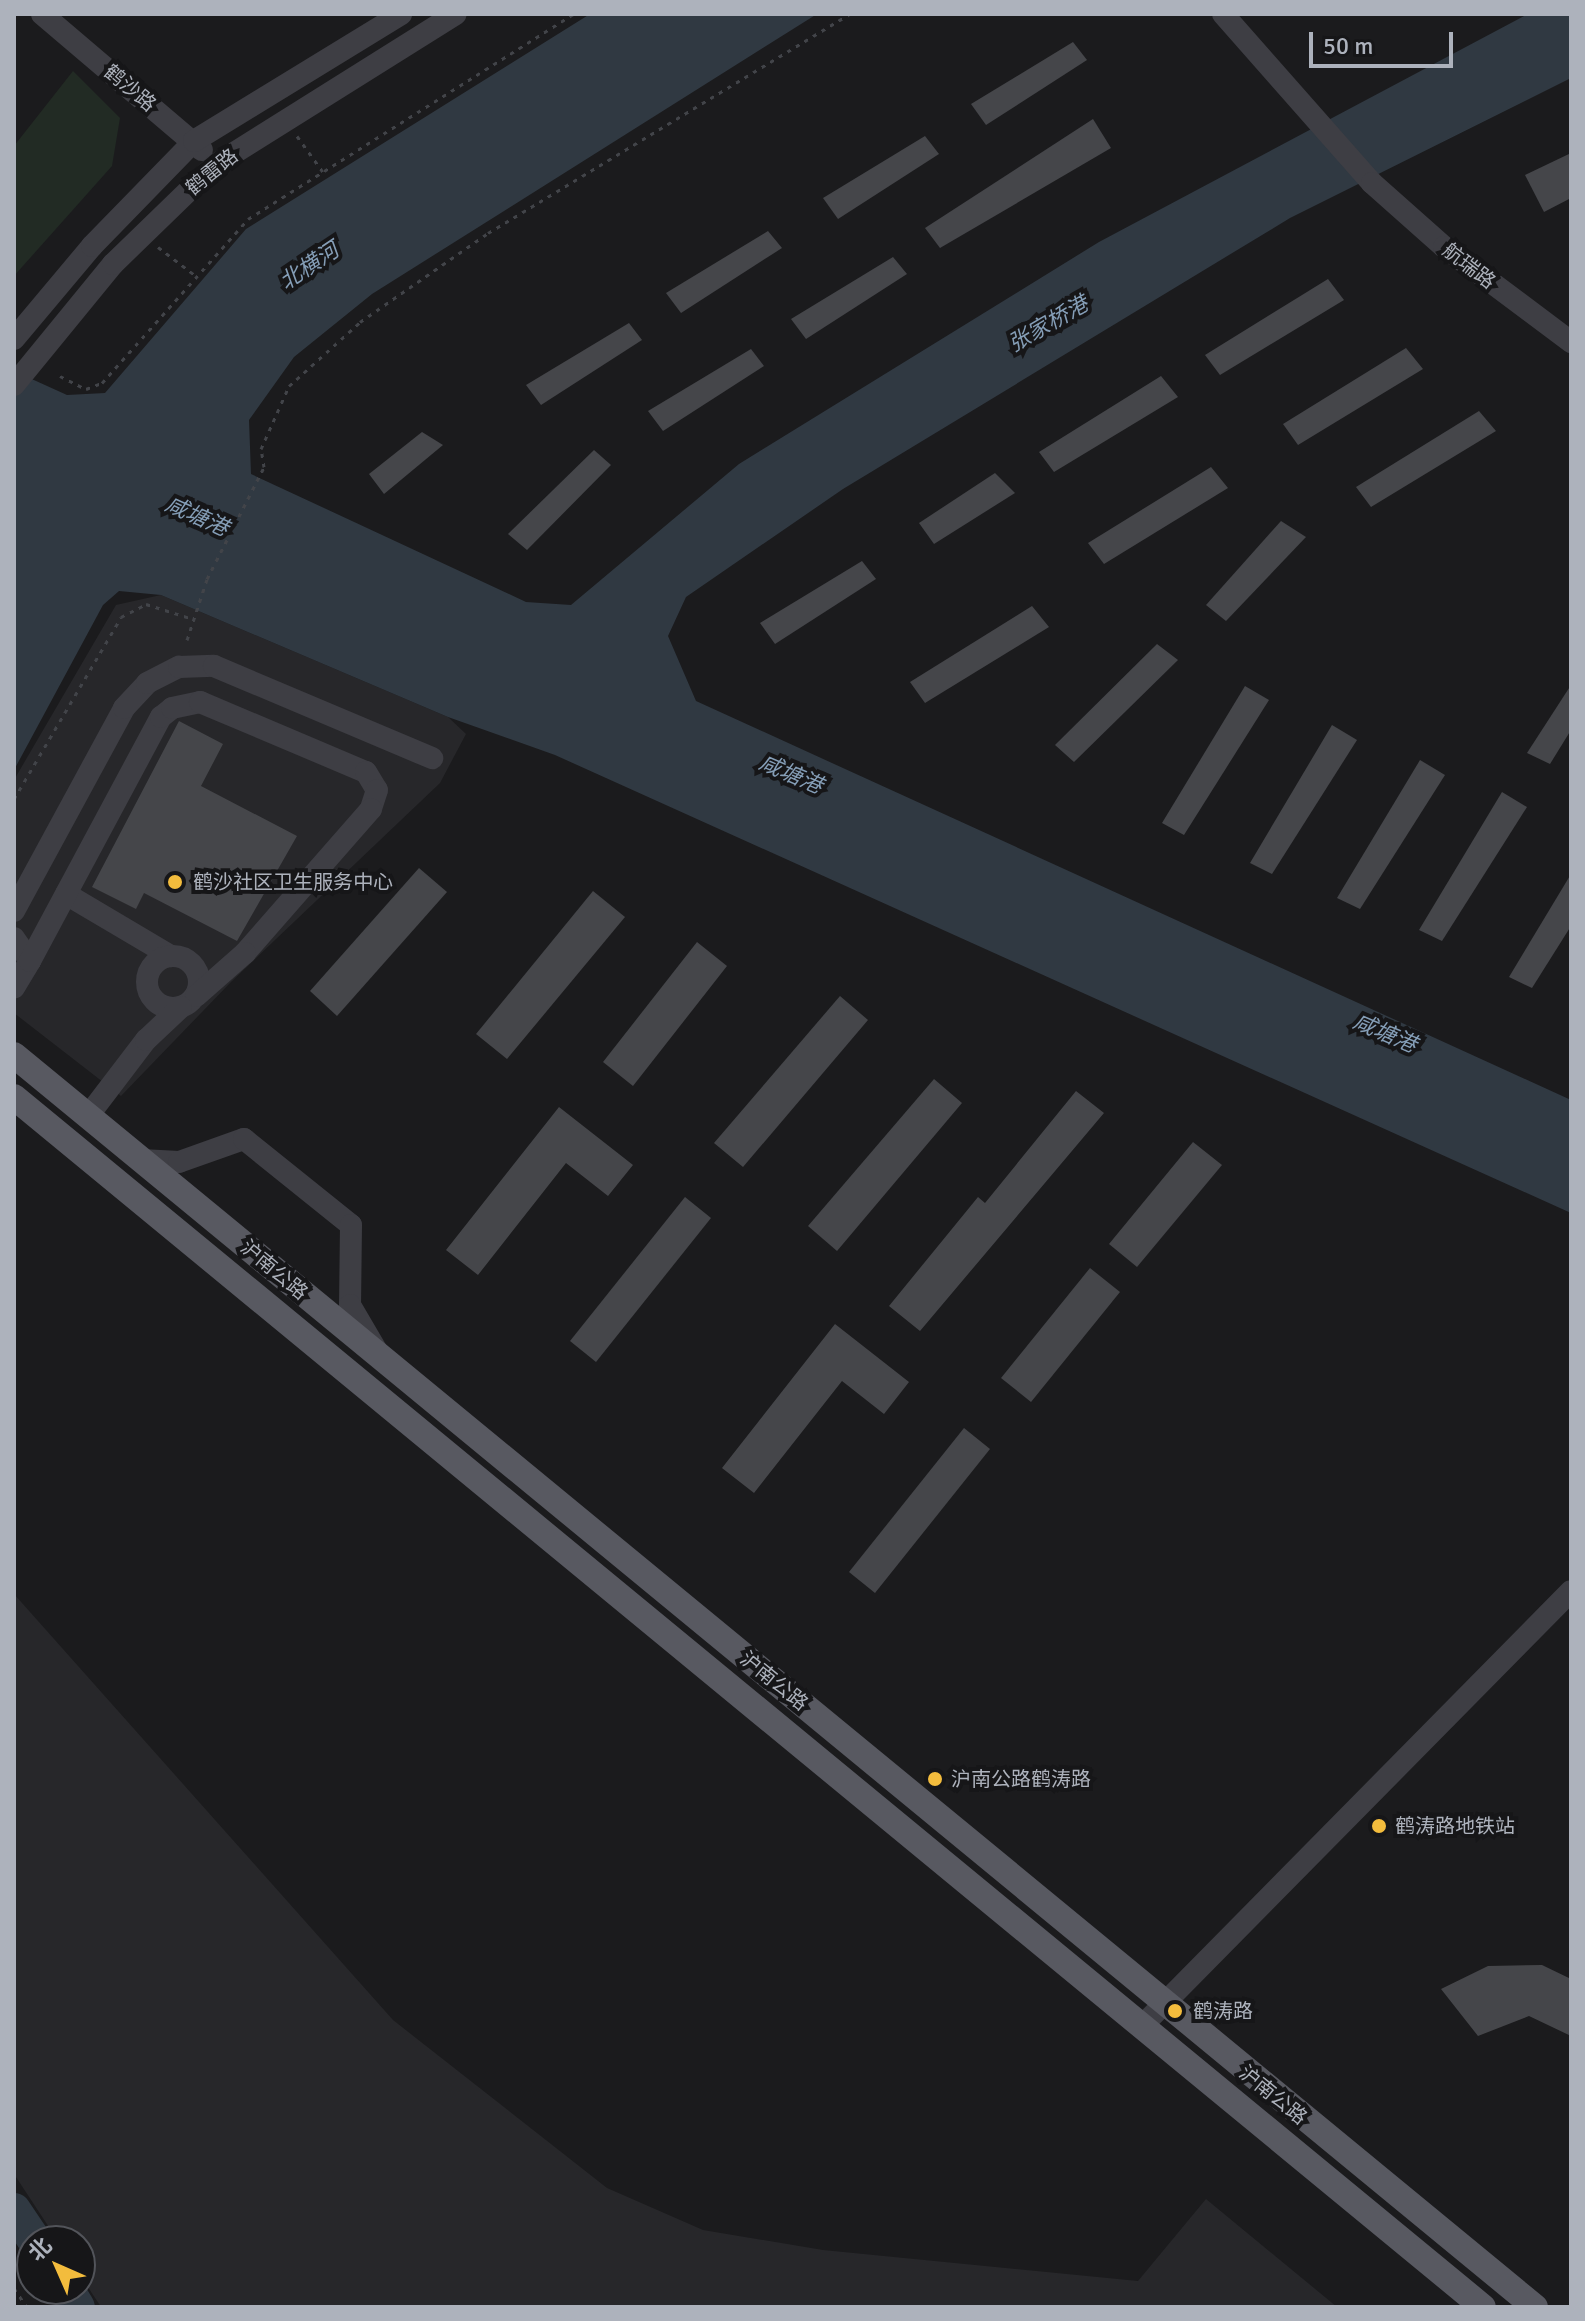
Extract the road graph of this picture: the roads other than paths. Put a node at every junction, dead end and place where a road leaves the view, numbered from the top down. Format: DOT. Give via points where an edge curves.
graph roads {
  1 [pos="42,14"];
  2 [pos="401,14"];
  3 [pos="456,14"];
  4 [pos="1223,14"];
  5 [pos="194,141"];
  6 [pos="215,165"];
  7 [pos="14,339"];
  8 [pos="1571,342"];
  9 [pos="14,385"];
  10 [pos="432,758"];
  11 [pos="66,894"];
  12 [pos="14,911"];
  13 [pos="14,938"];
  14 [pos="171,956"];
  15 [pos="30,961"];
  16 [pos="14,988"];
  17 [pos="188,1002"];
  18 [pos="14,1055"];
  19 [pos="14,1097"];
  20 [pos="88,1116"];
  21 [pos="141,1160"];
  22 [pos="382,1359"];
  23 [pos="1571,1591"];
  24 [pos="1162,2004"];
  25 [pos="1141,2027"];
  26 [pos="1483,2307"];
  27 [pos="1535,2307"];
  1 -- 5 [label="street, 鹤沙路"];
  2 -- 5 [label="street, 鹤雷路"];
  3 -- 6 [label="street, 鹤雷路"];
  4 -- 8 [label="street, 航瑞路" via="1372,183 1444,247"];
  5 -- 6 [label="street, 鹤沙路"];
  5 -- 7 [label="street, 鹤雷路" via="92,246"];
  6 -- 9 [label="street, 鹤雷路" via="113,264"];
  10 -- 12 [label="street" via="214,666 179,667 147,683 124,708"];
  11 -- 14 [label="street"];
  11 -- 15 [label="street"];
  11 -- 17 [label="street" via="161,717 172,708 212,705 372,776 377,790 371,809 245,953"];
  13 -- 15 [label="street"];
  14 -- 17 [label="street" via="194,965 200,980"];
  14 -- 17 [label="street" via="150,969 147,986 155,1002"];
  15 -- 16 [label="street"];
  17 -- 20 [label="street" via="146,1040"];
  18 -- 20 [label="main road, 沪南公路"];
  19 -- 25 [label="main road, 沪南公路"];
  20 -- 21 [label="main road, 沪南公路"];
  21 -- 22 [label="main road, 沪南公路"];
  21 -- 22 [label="street" via="179,1162 244,1139 351,1225 350,1305"];
  22 -- 24 [label="main road, 沪南公路"];
  23 -- 24 [label="street"];
  24 -- 25 [label="street"];
  24 -- 27 [label="main road, 沪南公路"];
  25 -- 26 [label="main road, 沪南公路"];
}
